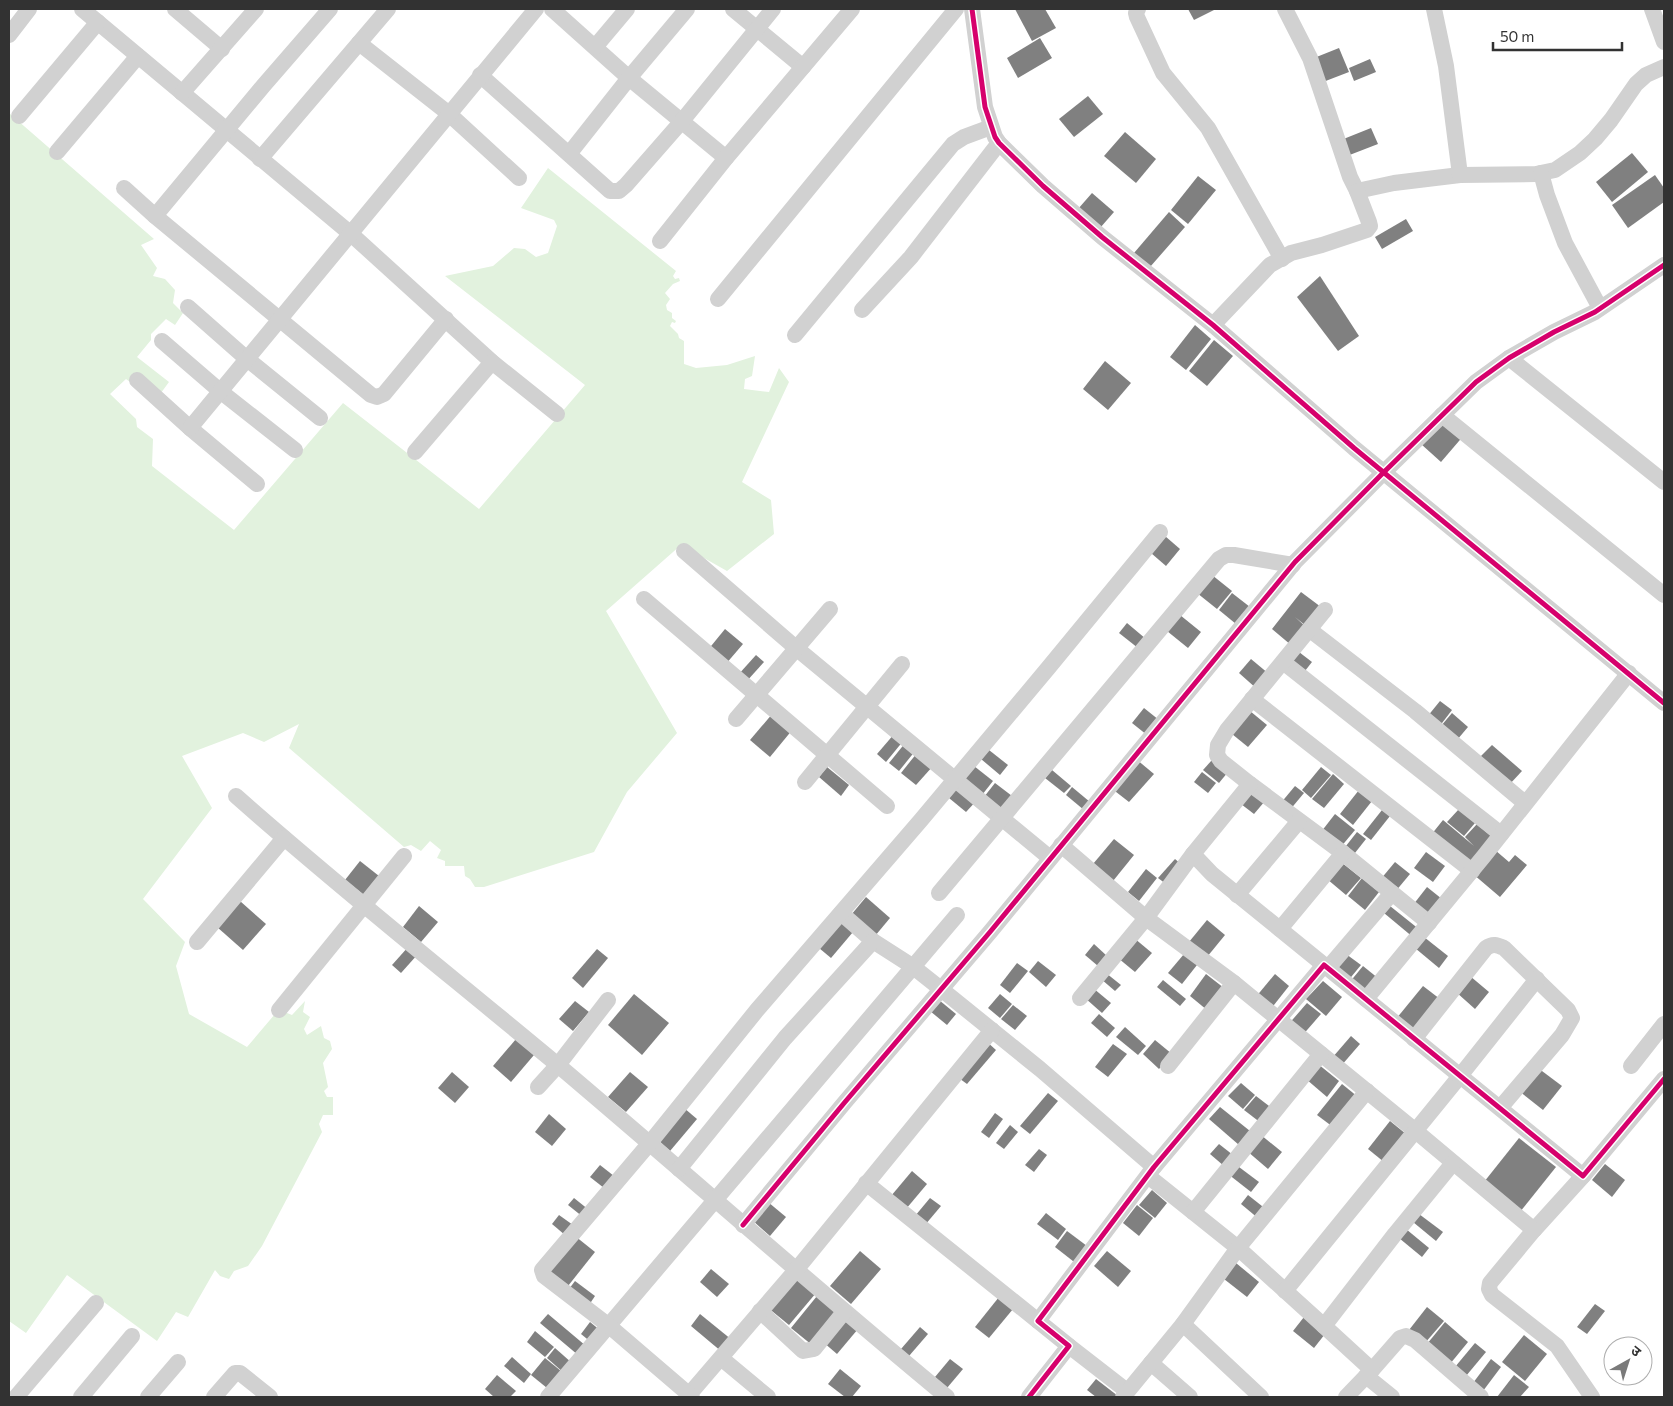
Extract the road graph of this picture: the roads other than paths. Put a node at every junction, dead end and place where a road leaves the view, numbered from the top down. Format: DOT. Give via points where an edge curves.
graph roads {
  1 [pos="29,9"];
  2 [pos="82,9"];
  3 [pos="174,9"];
  4 [pos="256,9"];
  5 [pos="330,9"];
  6 [pos="388,9"];
  7 [pos="536,9"];
  8 [pos="552,9"];
  9 [pos="628,9"];
  10 [pos="687,9"];
  11 [pos="733,9"];
  12 [pos="773,9"];
  13 [pos="852,9"];
  14 [pos="956,9"];
  15 [pos="972,9"];
  16 [pos="1138,9"];
  17 [pos="1285,9"];
  18 [pos="1434,9"];
  19 [pos="1652,9"];
  20 [pos="98,22"];
  21 [pos="757,28"];
  22 [pos="9,35"];
  23 [pos="1664,42"];
  24 [pos="359,43"];
  25 [pos="595,47"];
  26 [pos="222,49"];
  27 [pos="138,56"];
  28 [pos="803,67"];
  29 [pos="1664,67"];
  30 [pos="480,75"];
  31 [pos="629,78"];
  32 [pos="182,93"];
  33 [pos="448,113"];
  34 [pos="20,116"];
  35 [pos="682,121"];
  36 [pos="991,127"];
  37 [pos="226,130"];
  38 [pos="999,143"];
  39 [pos="57,152"];
  40 [pos="570,154"];
  41 [pos="726,158"];
  42 [pos="260,159"];
  43 [pos="1541,173"];
  44 [pos="1460,175"];
  45 [pos="519,178"];
  46 [pos="124,188"];
  47 [pos="1357,191"];
  48 [pos="155,216"];
  49 [pos="351,234"];
  50 [pos="660,241"];
  51 [pos="1282,258"];
  52 [pos="1664,265"];
  53 [pos="718,299"];
  54 [pos="188,307"];
  55 [pos="1600,308"];
  56 [pos="862,310"];
  57 [pos="446,319"];
  58 [pos="280,320"];
  59 [pos="1213,325"];
  60 [pos="795,335"];
  61 [pos="162,341"];
  62 [pos="1509,358"];
  63 [pos="248,359"];
  64 [pos="492,362"];
  65 [pos="138,380"];
  66 [pos="220,391"];
  67 [pos="557,414"];
  68 [pos="1442,415"];
  69 [pos="320,418"];
  70 [pos="190,428"];
  71 [pos="295,450"];
  72 [pos="415,452"];
  73 [pos="1383,473"];
  74 [pos="1664,482"];
  75 [pos="257,484"];
  76 [pos="1160,532"];
  77 [pos="684,551"];
  78 [pos="1293,565"];
  79 [pos="1664,595"];
  80 [pos="644,599"];
  81 [pos="830,608"];
  82 [pos="1325,610"];
  83 [pos="1310,630"];
  84 [pos="796,648"];
  85 [pos="1283,662"];
  86 [pos="902,664"];
  87 [pos="1629,673"];
  88 [pos="757,695"];
  89 [pos="1252,699"];
  90 [pos="1664,703"];
  91 [pos="867,706"];
  92 [pos="736,719"];
  93 [pos="827,755"];
  94 [pos="956,778"];
  95 [pos="805,782"];
  96 [pos="1250,784"];
  97 [pos="236,796"];
  98 [pos="1525,803"];
  99 [pos="887,806"];
  100 [pos="1003,818"];
  101 [pos="1299,821"];
  102 [pos="1501,834"];
  103 [pos="284,838"];
  104 [pos="1061,845"];
  105 [pos="1343,852"];
  106 [pos="1193,854"];
  107 [pos="404,856"];
  108 [pos="1050,858"];
  109 [pos="1472,871"];
  110 [pos="1392,892"];
  111 [pos="939,893"];
  112 [pos="1237,895"];
  113 [pos="364,906"];
  114 [pos="841,913"];
  115 [pos="957,915"];
  116 [pos="1146,918"];
  117 [pos="1429,923"];
  118 [pos="1280,929"];
  119 [pos="873,941"];
  120 [pos="197,942"];
  121 [pos="912,966"];
  122 [pos="1326,966"];
  123 [pos="1536,979"];
  124 [pos="1234,983"];
  125 [pos="942,988"];
  126 [pos="1080,998"];
  127 [pos="1366,999"];
  128 [pos="608,1000"];
  129 [pos="279,1010"];
  130 [pos="1278,1020"];
  131 [pos="1664,1024"];
  132 [pos="992,1030"];
  133 [pos="1414,1039"];
  134 [pos="1321,1054"];
  135 [pos="558,1065"];
  136 [pos="1168,1066"];
  137 [pos="1631,1066"];
  138 [pos="1460,1076"];
  139 [pos="1664,1079"];
  140 [pos="538,1087"];
  141 [pos="1367,1091"];
  142 [pos="1500,1108"];
  143 [pos="1415,1130"];
  144 [pos="650,1144"];
  145 [pos="1453,1162"];
  146 [pos="678,1169"];
  147 [pos="1151,1171"];
  148 [pos="1583,1176"];
  149 [pos="866,1183"];
  150 [pos="714,1200"];
  151 [pos="1193,1212"];
  152 [pos="743,1225"];
  153 [pos="1534,1230"];
  154 [pos="1238,1248"];
  155 [pos="796,1270"];
  156 [pos="1285,1291"];
  157 [pos="96,1302"];
  158 [pos="760,1311"];
  159 [pos="844,1312"];
  160 [pos="1038,1321"];
  161 [pos="1183,1324"];
  162 [pos="608,1325"];
  163 [pos="1324,1326"];
  164 [pos="132,1336"];
  165 [pos="1069,1346"];
  166 [pos="721,1358"];
  167 [pos="178,1362"];
  168 [pos="1151,1364"];
  169 [pos="1369,1373"];
  170 [pos="1125,1394"];
  171 [pos="690,1396"];
  172 [pos="16,1397"];
  173 [pos="81,1397"];
  174 [pos="148,1397"];
  175 [pos="214,1397"];
  176 [pos="270,1397"];
  177 [pos="548,1397"];
  178 [pos="768,1397"];
  179 [pos="947,1397"];
  180 [pos="1029,1397"];
  181 [pos="1190,1397"];
  182 [pos="1261,1397"];
  183 [pos="1346,1397"];
  184 [pos="1392,1397"];
  185 [pos="1481,1397"];
  186 [pos="1592,1397"];
  1 -- 22 [label="street"];
  2 -- 20 [label="street"];
  3 -- 26 [label="street"];
  4 -- 26 [label="street"];
  5 -- 37 [label="street"];
  6 -- 24 [label="street"];
  7 -- 30 [label="street"];
  8 -- 25 [label="street"];
  9 -- 25 [label="street"];
  10 -- 31 [label="street"];
  11 -- 21 [label="street"];
  12 -- 21 [label="street"];
  13 -- 28 [label="street"];
  14 -- 53 [label="street"];
  15 -- 36 [label="street" via="985,107"];
  16 -- 51 [label="street" via="1137,17 1163,73 1208,128"];
  17 -- 47 [label="street" via="1310,58"];
  18 -- 44 [label="street" via="1446,66"];
  19 -- 23 [label="street"];
  20 -- 27 [label="street"];
  20 -- 34 [label="street"];
  21 -- 28 [label="street"];
  21 -- 35 [label="street"];
  24 -- 33 [label="street"];
  24 -- 42 [label="street"];
  25 -- 31 [label="street"];
  26 -- 32 [label="street"];
  27 -- 32 [label="street"];
  27 -- 39 [label="street"];
  28 -- 41 [label="street"];
  29 -- 43 [label="street" via="1646,75 1636,84 1611,120 1580,153 1554,170"];
  30 -- 33 [label="street"];
  30 -- 40 [label="street"];
  31 -- 35 [label="street"];
  31 -- 40 [label="street"];
  32 -- 37 [label="street"];
  33 -- 45 [label="street"];
  33 -- 49 [label="street"];
  35 -- 40 [label="street" via="619,190 610,191"];
  35 -- 41 [label="street"];
  36 -- 38 [label="street"];
  36 -- 60 [label="street" via="954,144"];
  37 -- 42 [label="street"];
  37 -- 48 [label="street"];
  38 -- 56 [label="street" via="911,257"];
  38 -- 59 [label="street" via="1102,237"];
  41 -- 50 [label="street"];
  42 -- 49 [label="street"];
  43 -- 44 [label="street"];
  43 -- 55 [label="street" via="1565,243"];
  44 -- 47 [label="street"];
  46 -- 48 [label="street"];
  47 -- 51 [label="street" via="1369,222 1367,230"];
  48 -- 58 [label="street"];
  49 -- 57 [label="street"];
  49 -- 58 [label="street"];
  51 -- 59 [label="street" via="1270,265"];
  52 -- 55 [label="street"];
  54 -- 63 [label="street"];
  55 -- 62 [label="street"];
  57 -- 58 [label="street" via="384,394 377,398"];
  57 -- 64 [label="street"];
  58 -- 63 [label="street"];
  59 -- 73 [label="street"];
  61 -- 66 [label="street"];
  62 -- 68 [label="street" via="1476,382"];
  62 -- 74 [label="street"];
  63 -- 66 [label="street"];
  63 -- 69 [label="street"];
  64 -- 67 [label="street"];
  64 -- 72 [label="street"];
  65 -- 70 [label="street"];
  66 -- 70 [label="street"];
  66 -- 71 [label="street"];
  68 -- 73 [label="street"];
  68 -- 79 [label="street"];
  70 -- 75 [label="street"];
  73 -- 78 [label="street"];
  73 -- 87 [label="street"];
  76 -- 94 [label="street"];
  77 -- 84 [label="street"];
  78 -- 100 [label="street" via="1234,555 1219,559"];
  78 -- 104 [label="street"];
  80 -- 88 [label="street"];
  81 -- 84 [label="street"];
  82 -- 83 [label="street"];
  83 -- 85 [label="street"];
  83 -- 98 [label="street" via="1415,711"];
  84 -- 88 [label="street"];
  84 -- 91 [label="street"];
  85 -- 89 [label="street"];
  85 -- 102 [label="street"];
  86 -- 91 [label="street"];
  87 -- 90 [label="street"];
  87 -- 98 [label="street"];
  88 -- 92 [label="street"];
  88 -- 93 [label="street"];
  89 -- 96 [label="street" via="1227,730 1217,751 1221,761"];
  89 -- 109 [label="street"];
  91 -- 93 [label="street"];
  91 -- 94 [label="street"];
  93 -- 95 [label="street"];
  93 -- 99 [label="street"];
  94 -- 100 [label="street"];
  94 -- 114 [label="street"];
  96 -- 101 [label="street"];
  96 -- 106 [label="street"];
  97 -- 103 [label="street"];
  98 -- 102 [label="street"];
  100 -- 108 [label="street"];
  100 -- 111 [label="street"];
  101 -- 105 [label="street"];
  101 -- 112 [label="street"];
  102 -- 109 [label="street"];
  103 -- 113 [label="street"];
  103 -- 120 [label="street"];
  104 -- 108 [label="street"];
  104 -- 116 [label="street"];
  105 -- 110 [label="street"];
  105 -- 118 [label="street"];
  106 -- 112 [label="street"];
  106 -- 116 [label="street"];
  107 -- 113 [label="street"];
  108 -- 125 [label="street"];
  109 -- 117 [label="street"];
  110 -- 117 [label="street"];
  110 -- 122 [label="street"];
  112 -- 118 [label="street"];
  113 -- 129 [label="street"];
  113 -- 135 [label="street"];
  114 -- 119 [label="street"];
  114 -- 144 [label="street" via="757,1010"];
  115 -- 121 [label="street"];
  116 -- 124 [label="street"];
  116 -- 126 [label="street"];
  117 -- 127 [label="street"];
  118 -- 122 [label="street"];
  119 -- 121 [label="street"];
  119 -- 146 [label="street" via="785,1038"];
  121 -- 125 [label="street"];
  121 -- 150 [label="street"];
  122 -- 127 [label="street"];
  122 -- 130 [label="street"];
  123 -- 133 [label="street" via="1504,948 1491,944"];
  123 -- 138 [label="street"];
  123 -- 142 [label="street" via="1572,1018 1562,1036"];
  124 -- 130 [label="street"];
  124 -- 136 [label="street"];
  125 -- 132 [label="street"];
  125 -- 152 [label="street"];
  127 -- 133 [label="street"];
  128 -- 135 [label="street"];
  130 -- 134 [label="street"];
  130 -- 147 [label="street"];
  131 -- 137 [label="street"];
  132 -- 147 [label="street"];
  132 -- 149 [label="street"];
  133 -- 138 [label="street"];
  134 -- 141 [label="street"];
  134 -- 151 [label="street"];
  135 -- 140 [label="street"];
  135 -- 144 [label="street"];
  138 -- 142 [label="street"];
  138 -- 143 [label="street"];
  139 -- 148 [label="street"];
  141 -- 143 [label="street"];
  141 -- 154 [label="street"];
  142 -- 148 [label="street"];
  143 -- 145 [label="street"];
  143 -- 156 [label="street"];
  144 -- 146 [label="street"];
  144 -- 162 [label="street" via="542,1270 544,1276"];
  145 -- 153 [label="street"];
  145 -- 163 [label="street"];
  146 -- 150 [label="street"];
  147 -- 151 [label="street"];
  147 -- 160 [label="street"];
  148 -- 153 [label="street"];
  149 -- 155 [label="street"];
  149 -- 160 [label="street"];
  150 -- 152 [label="street"];
  150 -- 162 [label="street"];
  151 -- 154 [label="street"];
  152 -- 155 [label="street"];
  153 -- 186 [label="street" via="1490,1283 1489,1289 1492,1295 1557,1346"];
  154 -- 156 [label="street"];
  154 -- 161 [label="street"];
  155 -- 158 [label="street"];
  155 -- 159 [label="street"];
  156 -- 163 [label="street"];
  157 -- 172 [label="street"];
  158 -- 159 [label="street" via="803,1351 814,1349"];
  158 -- 166 [label="street"];
  159 -- 179 [label="street"];
  160 -- 165 [label="street"];
  161 -- 168 [label="street"];
  161 -- 182 [label="street"];
  162 -- 171 [label="street"];
  162 -- 177 [label="street"];
  163 -- 169 [label="street"];
  164 -- 173 [label="street"];
  165 -- 170 [label="street"];
  165 -- 180 [label="street"];
  166 -- 171 [label="street"];
  166 -- 178 [label="street"];
  167 -- 174 [label="street"];
  168 -- 170 [label="street"];
  168 -- 181 [label="street"];
  169 -- 183 [label="street"];
  169 -- 184 [label="street"];
  169 -- 185 [label="street" via="1400,1338 1406,1336 1415,1340"];
  175 -- 176 [label="street" via="235,1373 240,1373"];
}
